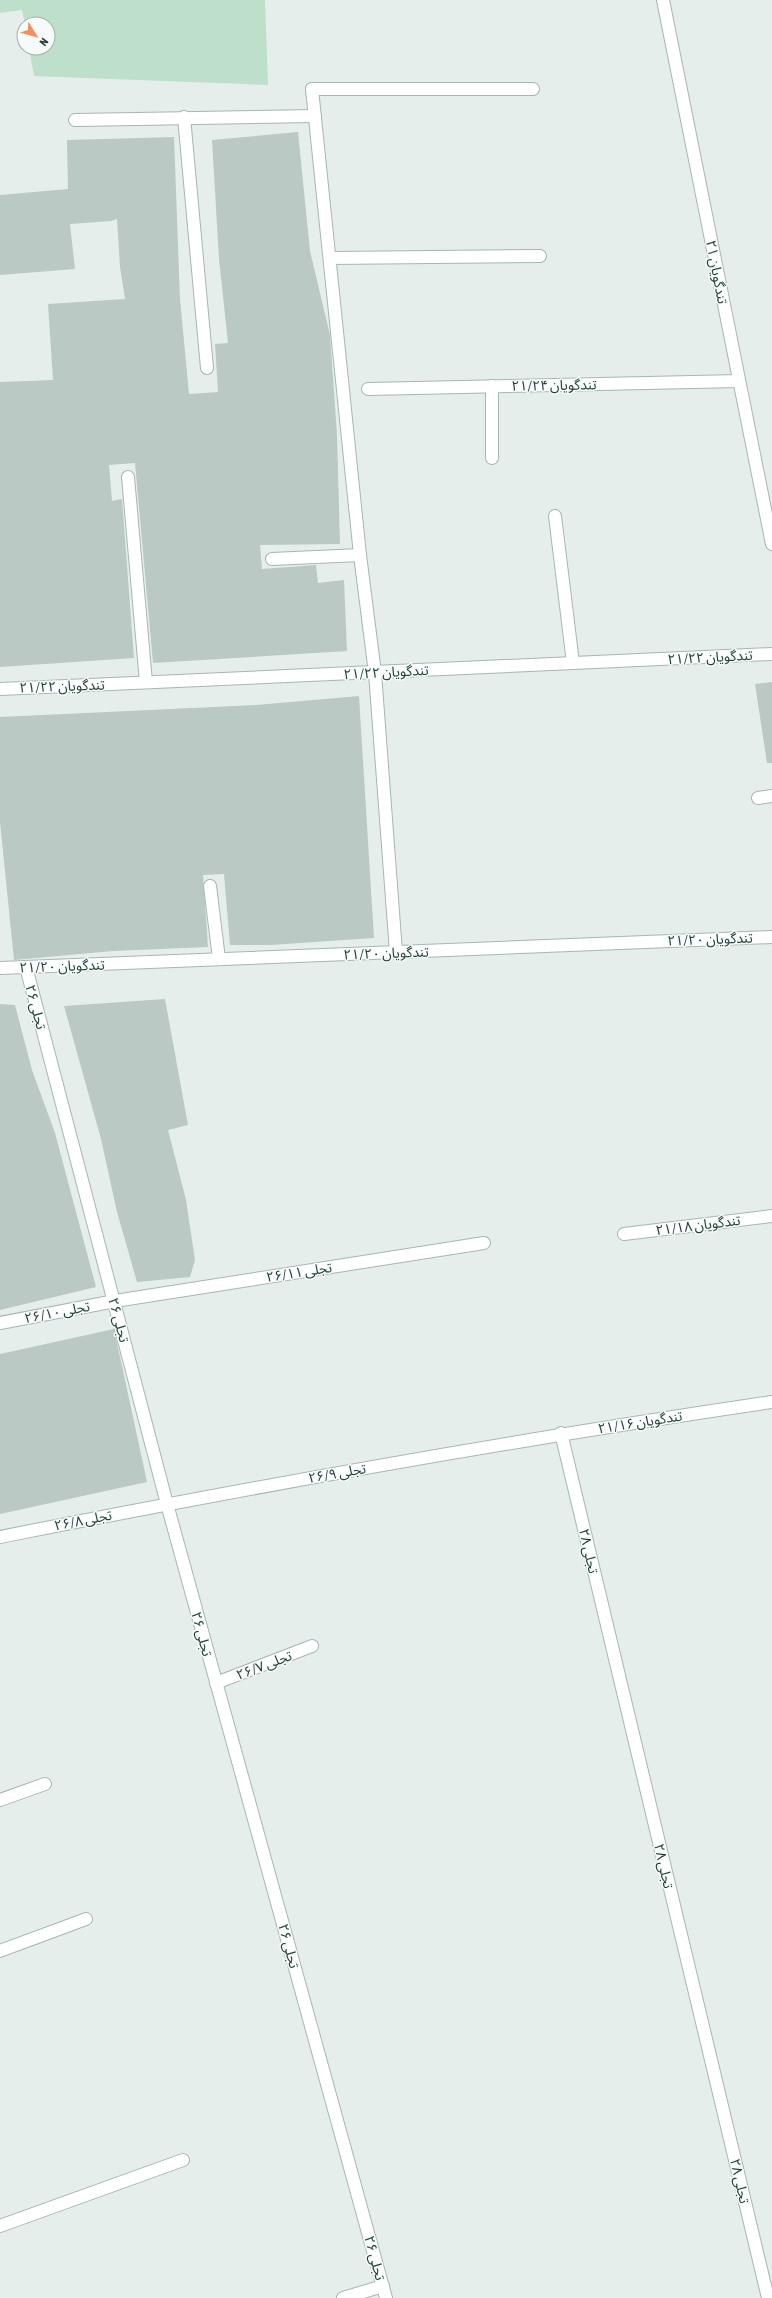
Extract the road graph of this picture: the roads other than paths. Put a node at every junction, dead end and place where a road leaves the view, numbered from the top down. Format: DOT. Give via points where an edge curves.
graph roads {
  1 [pos="663,0"];
  2 [pos="533,89"];
  3 [pos="315,116"];
  4 [pos="184,117"];
  5 [pos="75,120"];
  6 [pos="540,256"];
  7 [pos="330,258"];
  8 [pos="207,368"];
  9 [pos="739,381"];
  10 [pos="492,386"];
  11 [pos="368,389"];
  12 [pos="492,458"];
  13 [pos="128,477"];
  14 [pos="555,516"];
  15 [pos="772,544"];
  16 [pos="360,555"];
  17 [pos="272,559"];
  18 [pos="772,654"];
  19 [pos="573,663"];
  20 [pos="375,673"];
  21 [pos="146,682"];
  22 [pos="0,689"];
  23 [pos="772,796"];
  24 [pos="758,798"];
  25 [pos="210,886"];
  26 [pos="772,937"];
  27 [pos="396,952"];
  28 [pos="219,959"];
  29 [pos="26,967"];
  30 [pos="0,968"];
  31 [pos="772,1216"];
  32 [pos="624,1234"];
  33 [pos="484,1243"];
  34 [pos="114,1301"];
  35 [pos="0,1323"];
  36 [pos="772,1402"];
  37 [pos="561,1433"];
  38 [pos="508,1443"];
  39 [pos="167,1504"];
  40 [pos="0,1537"];
  41 [pos="312,1646"];
  42 [pos="216,1683"];
  43 [pos="45,1784"];
  44 [pos="0,1800"];
  45 [pos="86,1919"];
  46 [pos="0,1951"];
  47 [pos="182,2160"];
  48 [pos="0,2226"];
  49 [pos="385,2292"];
  50 [pos="343,2298"];
  51 [pos="768,2298"];
  1 -- 9 [label="street, ۲۱ تندگویان"];
  2 -- 3 [label="street" via="312,89"];
  3 -- 4 [label="street"];
  3 -- 7 [label="street"];
  4 -- 5 [label="street"];
  4 -- 8 [label="street"];
  6 -- 7 [label="street"];
  7 -- 16 [label="street"];
  9 -- 10 [label="street, ۲۱/۲۴ تندگویان"];
  9 -- 15 [label="street, ۲۱ تندگویان"];
  10 -- 11 [label="street, ۲۱/۲۴ تندگویان"];
  10 -- 12 [label="street"];
  13 -- 21 [label="street"];
  14 -- 19 [label="street"];
  16 -- 17 [label="street"];
  16 -- 20 [label="street"];
  18 -- 19 [label="street, ۲۱/۲۲ تندگویان"];
  19 -- 20 [label="street, ۲۱/۲۲ تندگویان"];
  20 -- 21 [label="street, ۲۱/۲۲ تندگویان"];
  20 -- 27 [label="street"];
  21 -- 22 [label="street, ۲۱/۲۲ تندگویان"];
  23 -- 24 [label="street"];
  25 -- 28 [label="street"];
  26 -- 27 [label="street, ۲۱/۲۰ تندگویان"];
  27 -- 28 [label="street, ۲۱/۲۰ تندگویان"];
  28 -- 29 [label="street, ۲۱/۲۰ تندگویان"];
  29 -- 30 [label="street, ۲۱/۲۰ تندگویان"];
  29 -- 34 [label="street, ۲۶ تجلی"];
  31 -- 32 [label="street, ۲۱/۱۸ تندگویان"];
  33 -- 34 [label="street, ۲۶/۱۱ تجلی"];
  34 -- 35 [label="street, ۲۶/۱۰ تجلی"];
  34 -- 39 [label="street, ۲۶ تجلی"];
  36 -- 37 [label="street, ۲۱/۱۶ تندگویان"];
  37 -- 38 [label="street, ۲۱/۱۶ تندگویان"];
  37 -- 51 [label="street, ۲۸ تجلی"];
  38 -- 39 [label="street, ۲۶/۹ تجلی"];
  39 -- 40 [label="street, ۲۶/۸ تجلی"];
  39 -- 42 [label="street, ۲۶ تجلی"];
  41 -- 42 [label="street, ۲۶/۷ تجلی"];
  42 -- 49 [label="street, ۲۶ تجلی"];
  43 -- 44 [label="street"];
  45 -- 46 [label="street"];
  47 -- 48 [label="street"];
  49 -- 50 [label="street"];
}
